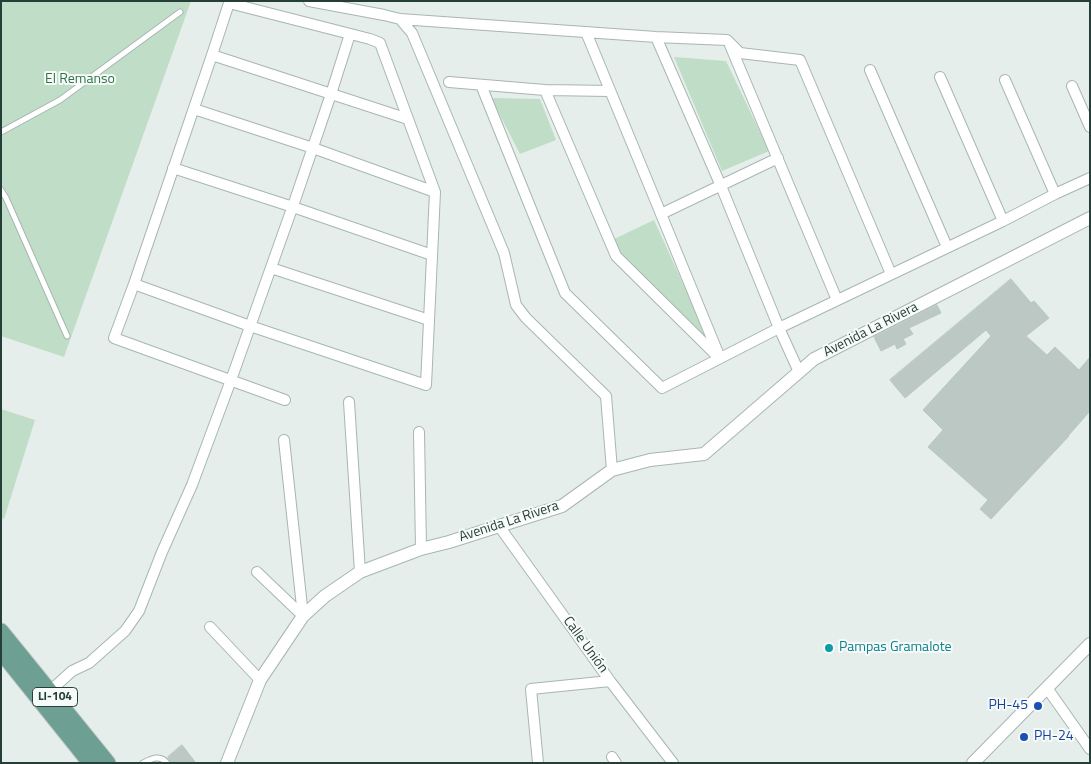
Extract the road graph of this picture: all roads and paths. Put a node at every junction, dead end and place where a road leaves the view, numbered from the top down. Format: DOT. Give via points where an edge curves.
graph roads {
  1 [pos="309,1"];
  2 [pos="180,12"];
  3 [pos="400,20"];
  4 [pos="586,32"];
  5 [pos="350,34"];
  6 [pos="656,36"];
  7 [pos="727,40"];
  8 [pos="212,55"];
  9 [pos="870,70"];
  10 [pos="940,77"];
  11 [pos="1005,80"];
  12 [pos="449,82"];
  13 [pos="481,85"];
  14 [pos="1072,86"];
  15 [pos="545,90"];
  16 [pos="610,91"];
  17 [pos="331,94"];
  18 [pos="194,109"];
  19 [pos="408,119"];
  20 [pos="1090,127"];
  21 [pos="1,132"];
  22 [pos="313,148"];
  23 [pos="778,158"];
  24 [pos="173,168"];
  25 [pos="1090,178"];
  26 [pos="721,186"];
  27 [pos="1,190"];
  28 [pos="435,192"];
  29 [pos="1054,194"];
  30 [pos="293,207"];
  31 [pos="662,214"];
  32 [pos="1090,218"];
  33 [pos="1003,221"];
  34 [pos="947,248"];
  35 [pos="432,254"];
  36 [pos="271,268"];
  37 [pos="891,274"];
  38 [pos="134,284"];
  39 [pos="837,300"];
  40 [pos="429,320"];
  41 [pos="250,326"];
  42 [pos="779,328"];
  43 [pos="67,336"];
  44 [pos="720,358"];
  45 [pos="799,372"];
  46 [pos="231,380"];
  47 [pos="285,400"];
  48 [pos="349,402"];
  49 [pos="419,432"];
  50 [pos="284,440"];
  51 [pos="612,470"];
  52 [pos="499,526"];
  53 [pos="421,549"];
  54 [pos="257,572"];
  55 [pos="360,572"];
  56 [pos="303,616"];
  57 [pos="210,627"];
  58 [pos="1,631"];
  59 [pos="1090,644"];
  60 [pos="1,652"];
  61 [pos="260,680"];
  62 [pos="610,681"];
  63 [pos="1047,688"];
  64 [pos="50,691"];
  65 [pos="1090,750"];
  66 [pos="980,760"];
  67 [pos="90,763"];
  68 [pos="108,763"];
  69 [pos="143,763"];
  70 [pos="167,763"];
  71 [pos="227,763"];
  72 [pos="538,763"];
  73 [pos="673,763"];
  1 -- 3 [label="street"];
  2 -- 21 [label="lane" via="60,100"];
  3 -- 4 [label="street"];
  3 -- 51 [label="street" via="412,33 504,253 516,305 606,396"];
  4 -- 6 [label="street"];
  4 -- 16 [label="street"];
  5 -- 8 [label="street" via="229,3"];
  5 -- 17 [label="street"];
  5 -- 19 [label="street" via="380,43"];
  6 -- 7 [label="street"];
  6 -- 26 [label="street"];
  7 -- 23 [label="street"];
  7 -- 37 [label="street" via="740,53 800,60"];
  8 -- 17 [label="street"];
  8 -- 18 [label="street"];
  9 -- 34 [label="street"];
  10 -- 33 [label="street"];
  11 -- 29 [label="street"];
  12 -- 13 [label="street"];
  13 -- 15 [label="street"];
  13 -- 44 [label="street" via="565,293 662,388"];
  14 -- 20 [label="street"];
  15 -- 16 [label="street"];
  15 -- 44 [label="street" via="616,256"];
  16 -- 31 [label="street"];
  17 -- 19 [label="street"];
  17 -- 22 [label="street"];
  18 -- 22 [label="street"];
  18 -- 24 [label="street"];
  19 -- 28 [label="street"];
  22 -- 28 [label="street"];
  22 -- 30 [label="street"];
  23 -- 26 [label="street"];
  23 -- 39 [label="street"];
  24 -- 30 [label="street"];
  24 -- 38 [label="street"];
  25 -- 29 [label="street"];
  26 -- 31 [label="street"];
  26 -- 42 [label="street"];
  27 -- 43 [label="lane"];
  28 -- 35 [label="street"];
  29 -- 33 [label="street"];
  30 -- 35 [label="street"];
  30 -- 36 [label="street"];
  31 -- 44 [label="street"];
  32 -- 45 [label="street, Avenida La Rivera" via="814,359"];
  33 -- 34 [label="street"];
  34 -- 37 [label="street"];
  35 -- 40 [label="street"];
  36 -- 40 [label="street"];
  36 -- 41 [label="street"];
  37 -- 39 [label="street"];
  38 -- 41 [label="street"];
  38 -- 46 [label="street" via="114,338"];
  39 -- 42 [label="street"];
  40 -- 41 [label="street" via="426,385"];
  41 -- 46 [label="street"];
  42 -- 44 [label="street"];
  42 -- 45 [label="street"];
  45 -- 51 [label="street, Avenida La Rivera" via="704,454 650,460"];
  46 -- 47 [label="street"];
  46 -- 64 [label="street" via="139,612 125,631 89,663 72,671"];
  48 -- 55 [label="street"];
  49 -- 53 [label="street"];
  50 -- 56 [label="street"];
  51 -- 52 [label="street, Avenida La Rivera" via="562,506"];
  52 -- 53 [label="street, Avenida La Rivera"];
  52 -- 62 [label="street, Calle Unión"];
  53 -- 55 [label="street, Avenida La Rivera"];
  54 -- 56 [label="street"];
  55 -- 56 [label="street, Avenida La Rivera"];
  56 -- 61 [label="street, Avenida La Rivera"];
  57 -- 61 [label="street"];
  58 -- 64 [label="main road, LI-104"];
  59 -- 63 [label="street"];
  60 -- 67 [label="main road, LI-104"];
  61 -- 71 [label="street, Avenida La Rivera"];
  62 -- 72 [label="street" via="531,689"];
  62 -- 73 [label="street, Calle Unión"];
  63 -- 65 [label="street"];
  63 -- 66 [label="street"];
  64 -- 68 [label="main road, LI-104"];
  69 -- 70 [label="lane" via="161,758"];
}
